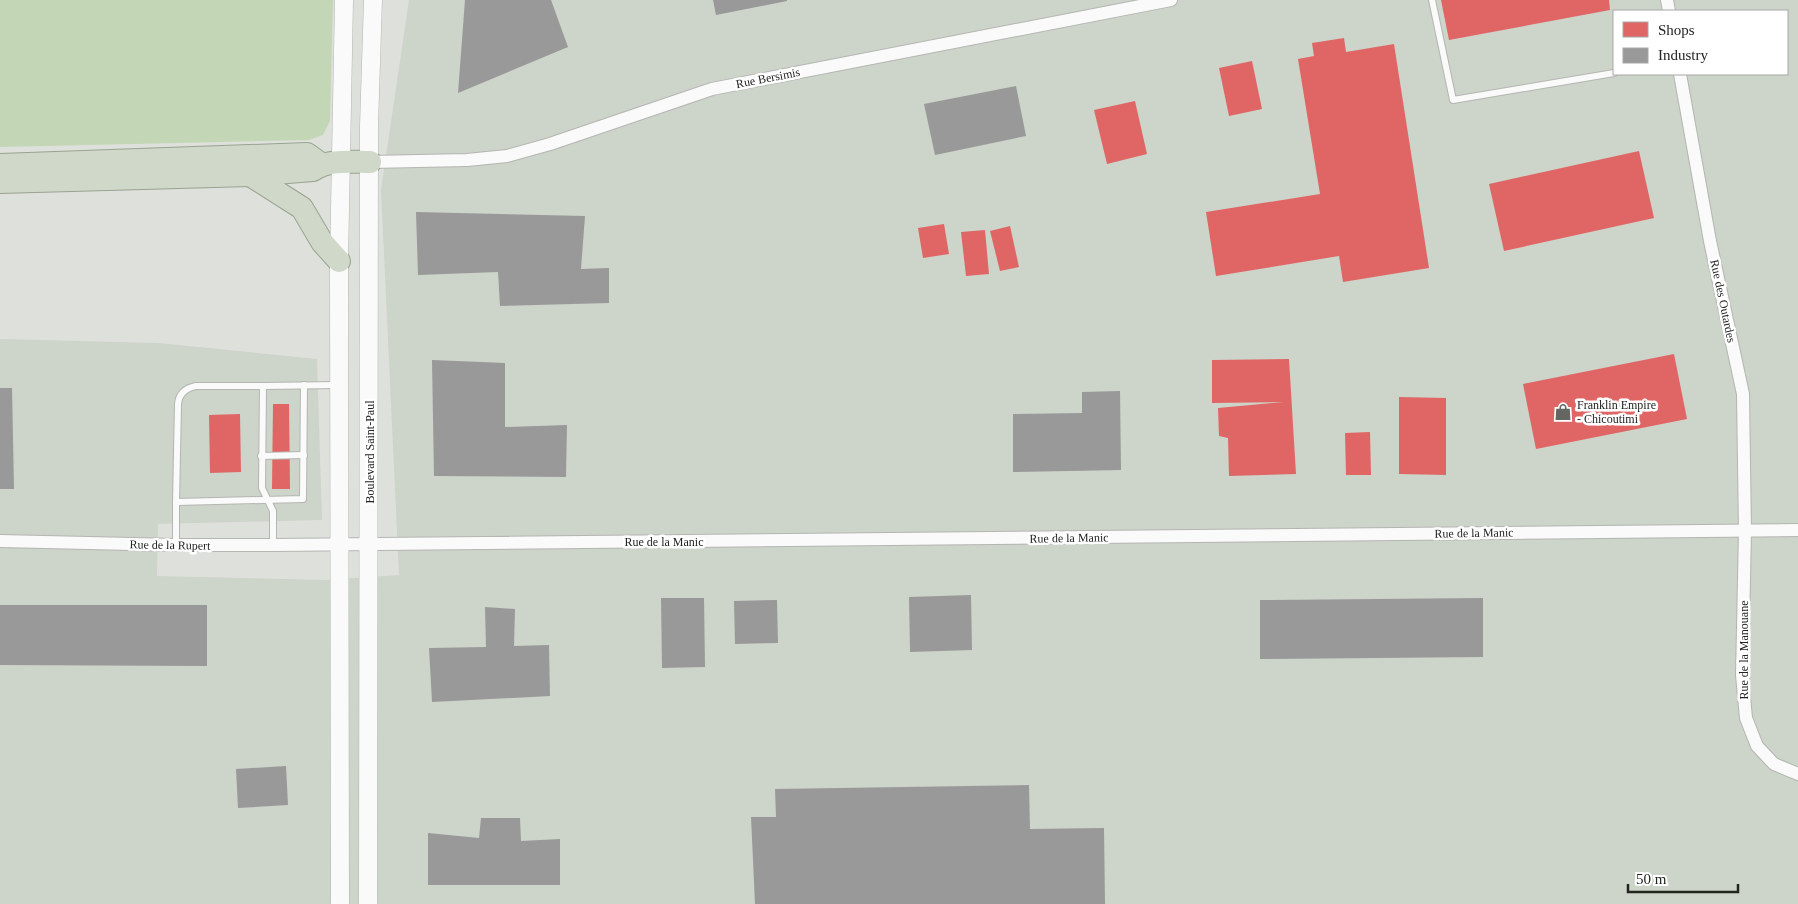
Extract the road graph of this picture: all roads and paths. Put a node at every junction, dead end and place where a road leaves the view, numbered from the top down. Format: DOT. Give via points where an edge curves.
graph roads {
  1 [pos="344,0"];
  2 [pos="373,0"];
  3 [pos="1171,0"];
  4 [pos="1432,0"];
  5 [pos="1613,73"];
  6 [pos="1680,75"];
  7 [pos="370,162"];
  8 [pos="331,163"];
  9 [pos="0,165"];
  10 [pos="250,175"];
  11 [pos="0,182"];
  12 [pos="339,261"];
  13 [pos="304,385"];
  14 [pos="340,385"];
  15 [pos="263,386"];
  16 [pos="304,455"];
  17 [pos="262,456"];
  18 [pos="268,500"];
  19 [pos="176,502"];
  20 [pos="1798,530"];
  21 [pos="1745,531"];
  22 [pos="0,541"];
  23 [pos="339,544"];
  24 [pos="370,544"];
  25 [pos="273,545"];
  26 [pos="176,546"];
  27 [pos="1798,774"];
  28 [pos="340,904"];
  29 [pos="368,904"];
  1 -- 8 [label="main road"];
  2 -- 7 [label="main road, Boulevard Saint-Paul"];
  3 -- 7 [label="street, Rue Bersimis" via="712,89 507,156"];
  4 -- 5 [label="lane" via="1453,100"];
  6 -- 21 [label="street, Rue des Outardes" via="1710,240 1743,394"];
  7 -- 8 [label="highway"];
  7 -- 24 [label="main road, Boulevard Saint-Paul"];
  8 -- 9 [label="highway" via="306,154"];
  8 -- 10 [label="highway" via="313,170"];
  8 -- 12 [label="main road"];
  10 -- 11 [label="highway"];
  10 -- 12 [label="highway" via="297,203 322,242"];
  12 -- 14 [label="main road"];
  13 -- 14 [label="lane"];
  13 -- 15 [label="lane"];
  13 -- 16 [label="lane"];
  14 -- 23 [label="main road"];
  15 -- 17 [label="lane"];
  15 -- 19 [label="lane" via="196,386 182,393 178,404"];
  16 -- 17 [label="lane"];
  16 -- 18 [label="lane" via="303,499"];
  17 -- 18 [label="lane" via="262,488"];
  18 -- 19 [label="lane"];
  18 -- 25 [label="lane" via="273,511"];
  19 -- 26 [label="lane"];
  20 -- 21 [label="street, Rue de la Manic"];
  21 -- 24 [label="street, Rue de la Manic"];
  21 -- 27 [label="street, Rue de la Manouane" via="1742,675 1746,718 1757,746 1774,764"];
  22 -- 26 [label="street, Rue de la Rupert"];
  23 -- 24 [label="street, Rue de la Manic"];
  23 -- 25 [label="street, Rue de la Rupert"];
  23 -- 28 [label="main road"];
  24 -- 29 [label="main road, Boulevard Saint-Paul"];
  25 -- 26 [label="street, Rue de la Rupert"];
}
